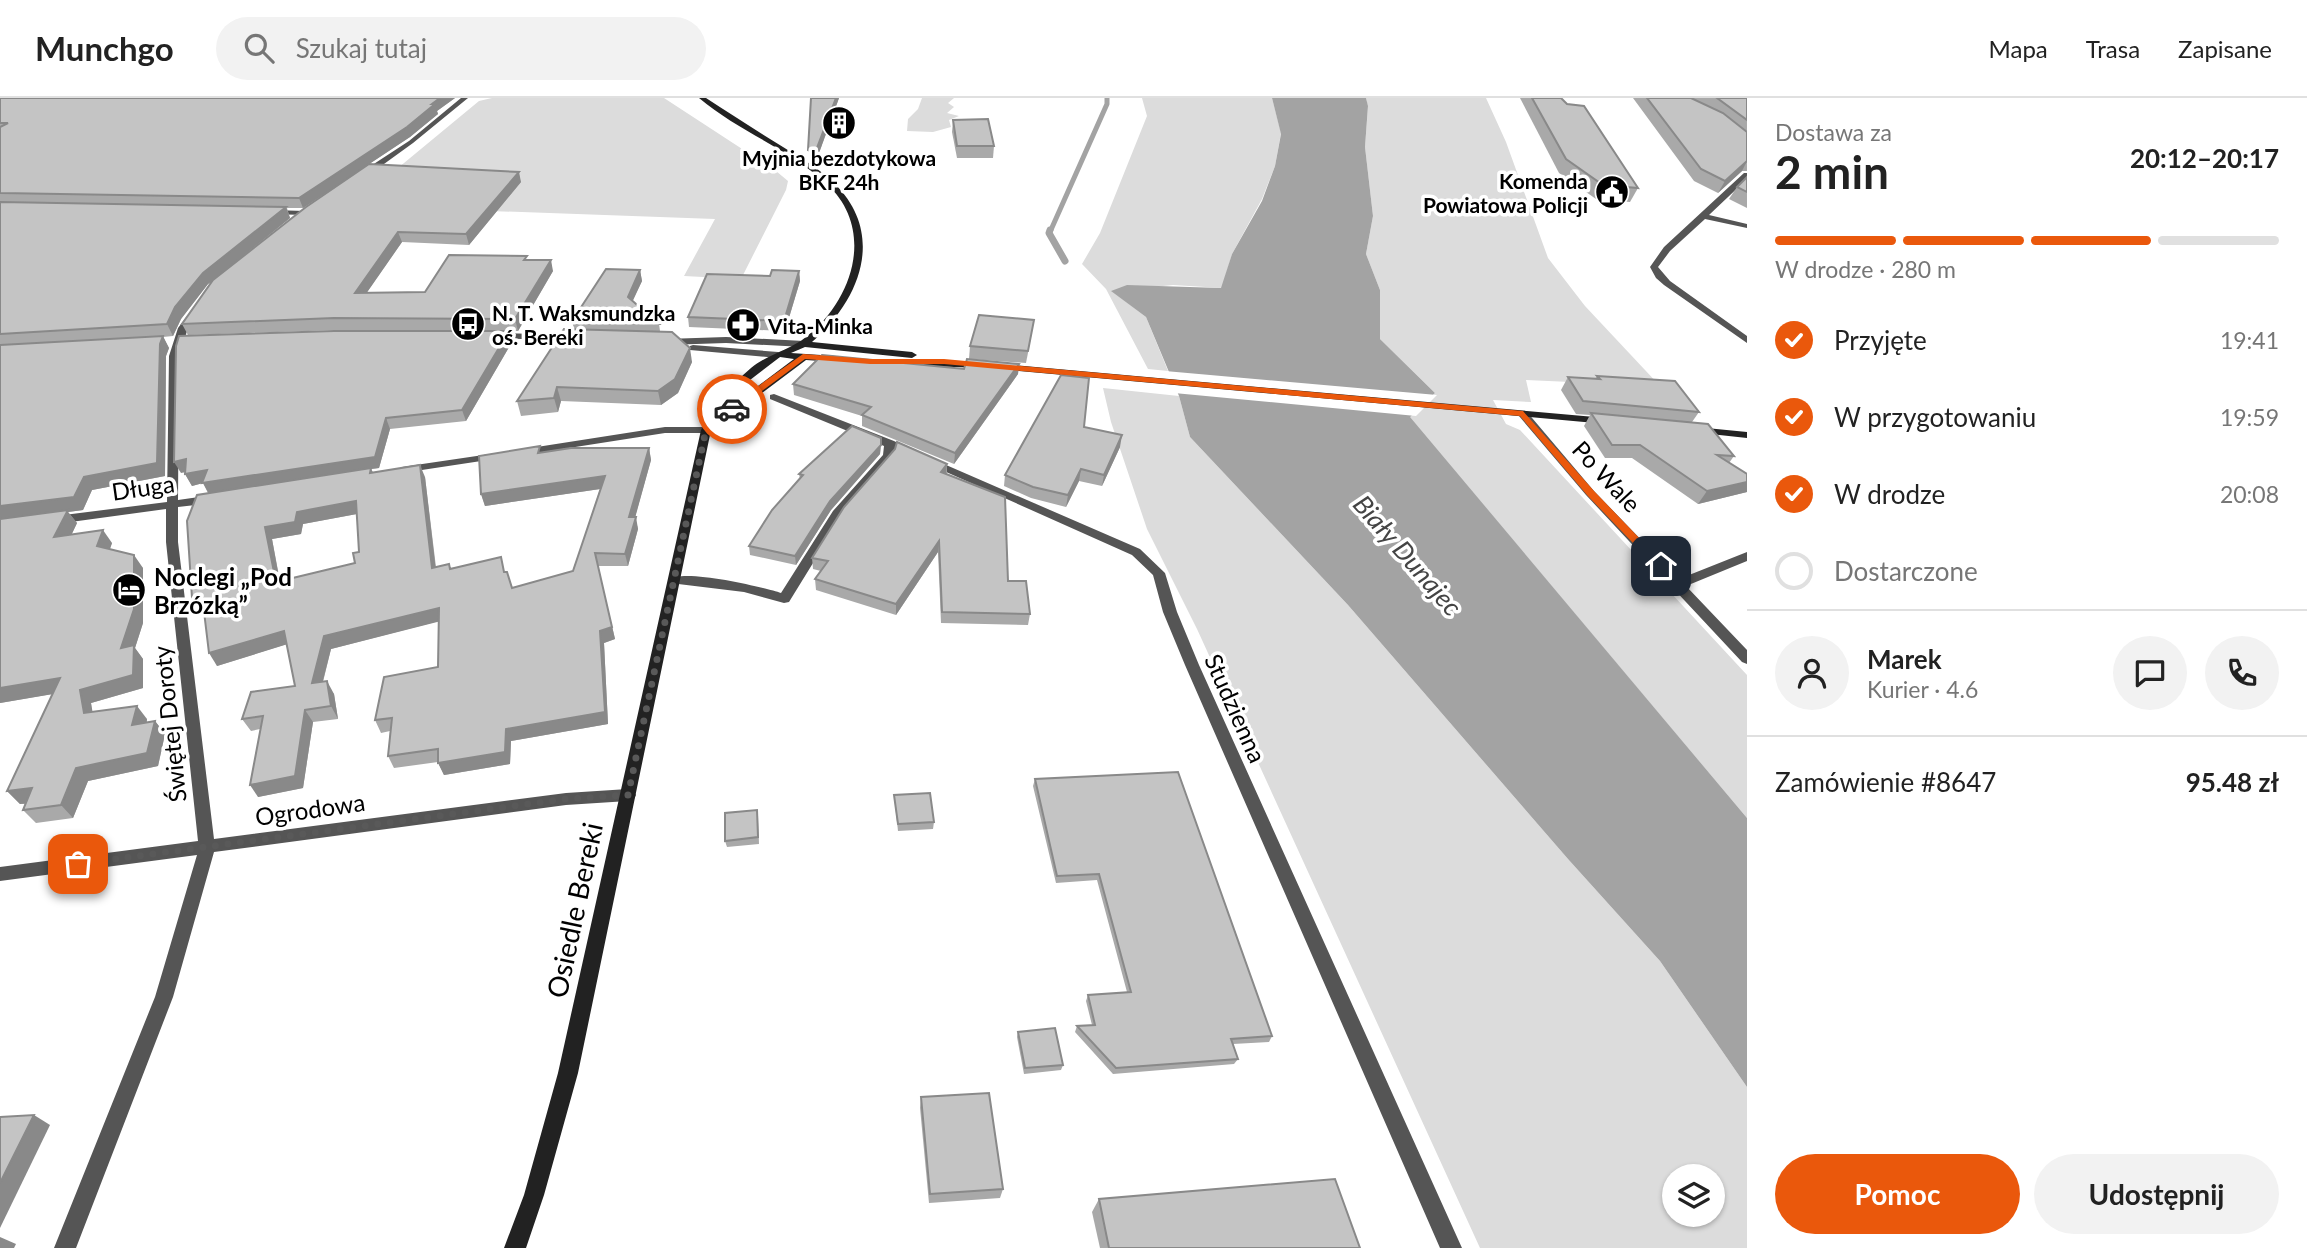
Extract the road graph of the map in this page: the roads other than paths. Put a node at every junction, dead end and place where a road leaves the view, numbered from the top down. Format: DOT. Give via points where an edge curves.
graph roads {
  1 [pos="465,98"];
  2 [pos="702,98"];
  3 [pos="1747,175"];
  4 [pos="348,185"];
  5 [pos="262,212"];
  6 [pos="1704,216"];
  7 [pos="1747,226"];
  8 [pos="285,229"];
  9 [pos="203,299"];
  10 [pos="485,336"];
  11 [pos="589,339"];
  12 [pos="1747,340"];
  13 [pos="657,342"];
  14 [pos="668,342"];
  15 [pos="804,344"];
  16 [pos="778,355"];
  17 [pos="803,357"];
  18 [pos="944,362"];
  19 [pos="774,397"];
  20 [pos="1523,414"];
  21 [pos="1618,422"];
  22 [pos="1679,428"];
  23 [pos="706,430"];
  24 [pos="1744,435"];
  25 [pos="890,443"];
  26 [pos="385,473"];
  27 [pos="226,497"];
  28 [pos="173,505"];
  29 [pos="40,522"];
  30 [pos="1747,556"];
  31 [pos="675,580"];
  32 [pos="1679,584"];
  33 [pos="1747,659"];
  34 [pos="628,795"];
  35 [pos="207,848"];
  36 [pos="0,874"];
  37 [pos="65,1248"];
  38 [pos="515,1248"];
  39 [pos="1451,1248"];
  1 -- 4 [label="street"];
  2 -- 15 [label="street" via="834,187 857,227 861,248 858,271 839,306"];
  3 -- 6 [label="street"];
  5 -- 8 [label="street" via="311,210"];
  6 -- 7 [label="street"];
  6 -- 12 [label="street" via="1657,260 1655,271"];
  9 -- 28 [label="street, Świętej Doroty" via="183,328 174,356"];
  10 -- 11 [label="street"];
  13 -- 14 [label="street"];
  14 -- 15 [label="street"];
  14 -- 16 [label="street" via="699,350"];
  15 -- 16 [label="street"];
  15 -- 17 [label="street"];
  15 -- 18 [label="street" via="895,352"];
  16 -- 17 [label="street"];
  16 -- 23 [label="street" via="747,375"];
  17 -- 18 [label="street"];
  17 -- 23 [label="street"];
  18 -- 20 [label="street"];
  19 -- 25 [label="street, Studzienna"];
  20 -- 21 [label="street"];
  20 -- 32 [label="street, Po Wale" via="1590,493"];
  22 -- 24 [label="street"];
  23 -- 26 [label="street" via="665,430"];
  23 -- 31 [label="street, Osiedle Bereki"];
  25 -- 31 [label="street" via="889,456 838,514 783,599 723,583"];
  25 -- 39 [label="street, Studzienna" via="1136,552 1159,573 1192,665"];
  27 -- 28 [label="street, Długa"];
  28 -- 29 [label="street, Długa"];
  28 -- 35 [label="street, Świętej Doroty" via="172,541"];
  30 -- 32 [label="street"];
  31 -- 34 [label="street, Osiedle Bereki"];
  32 -- 33 [label="street, Po Wale"];
  34 -- 35 [label="street, Ogrodowa" via="566,799"];
  34 -- 38 [label="street, Osiedle Bereki" via="568,1073"];
  35 -- 36 [label="street, Ogrodowa"];
  35 -- 37 [label="street, Świętej Doroty" via="164,998"];
}
